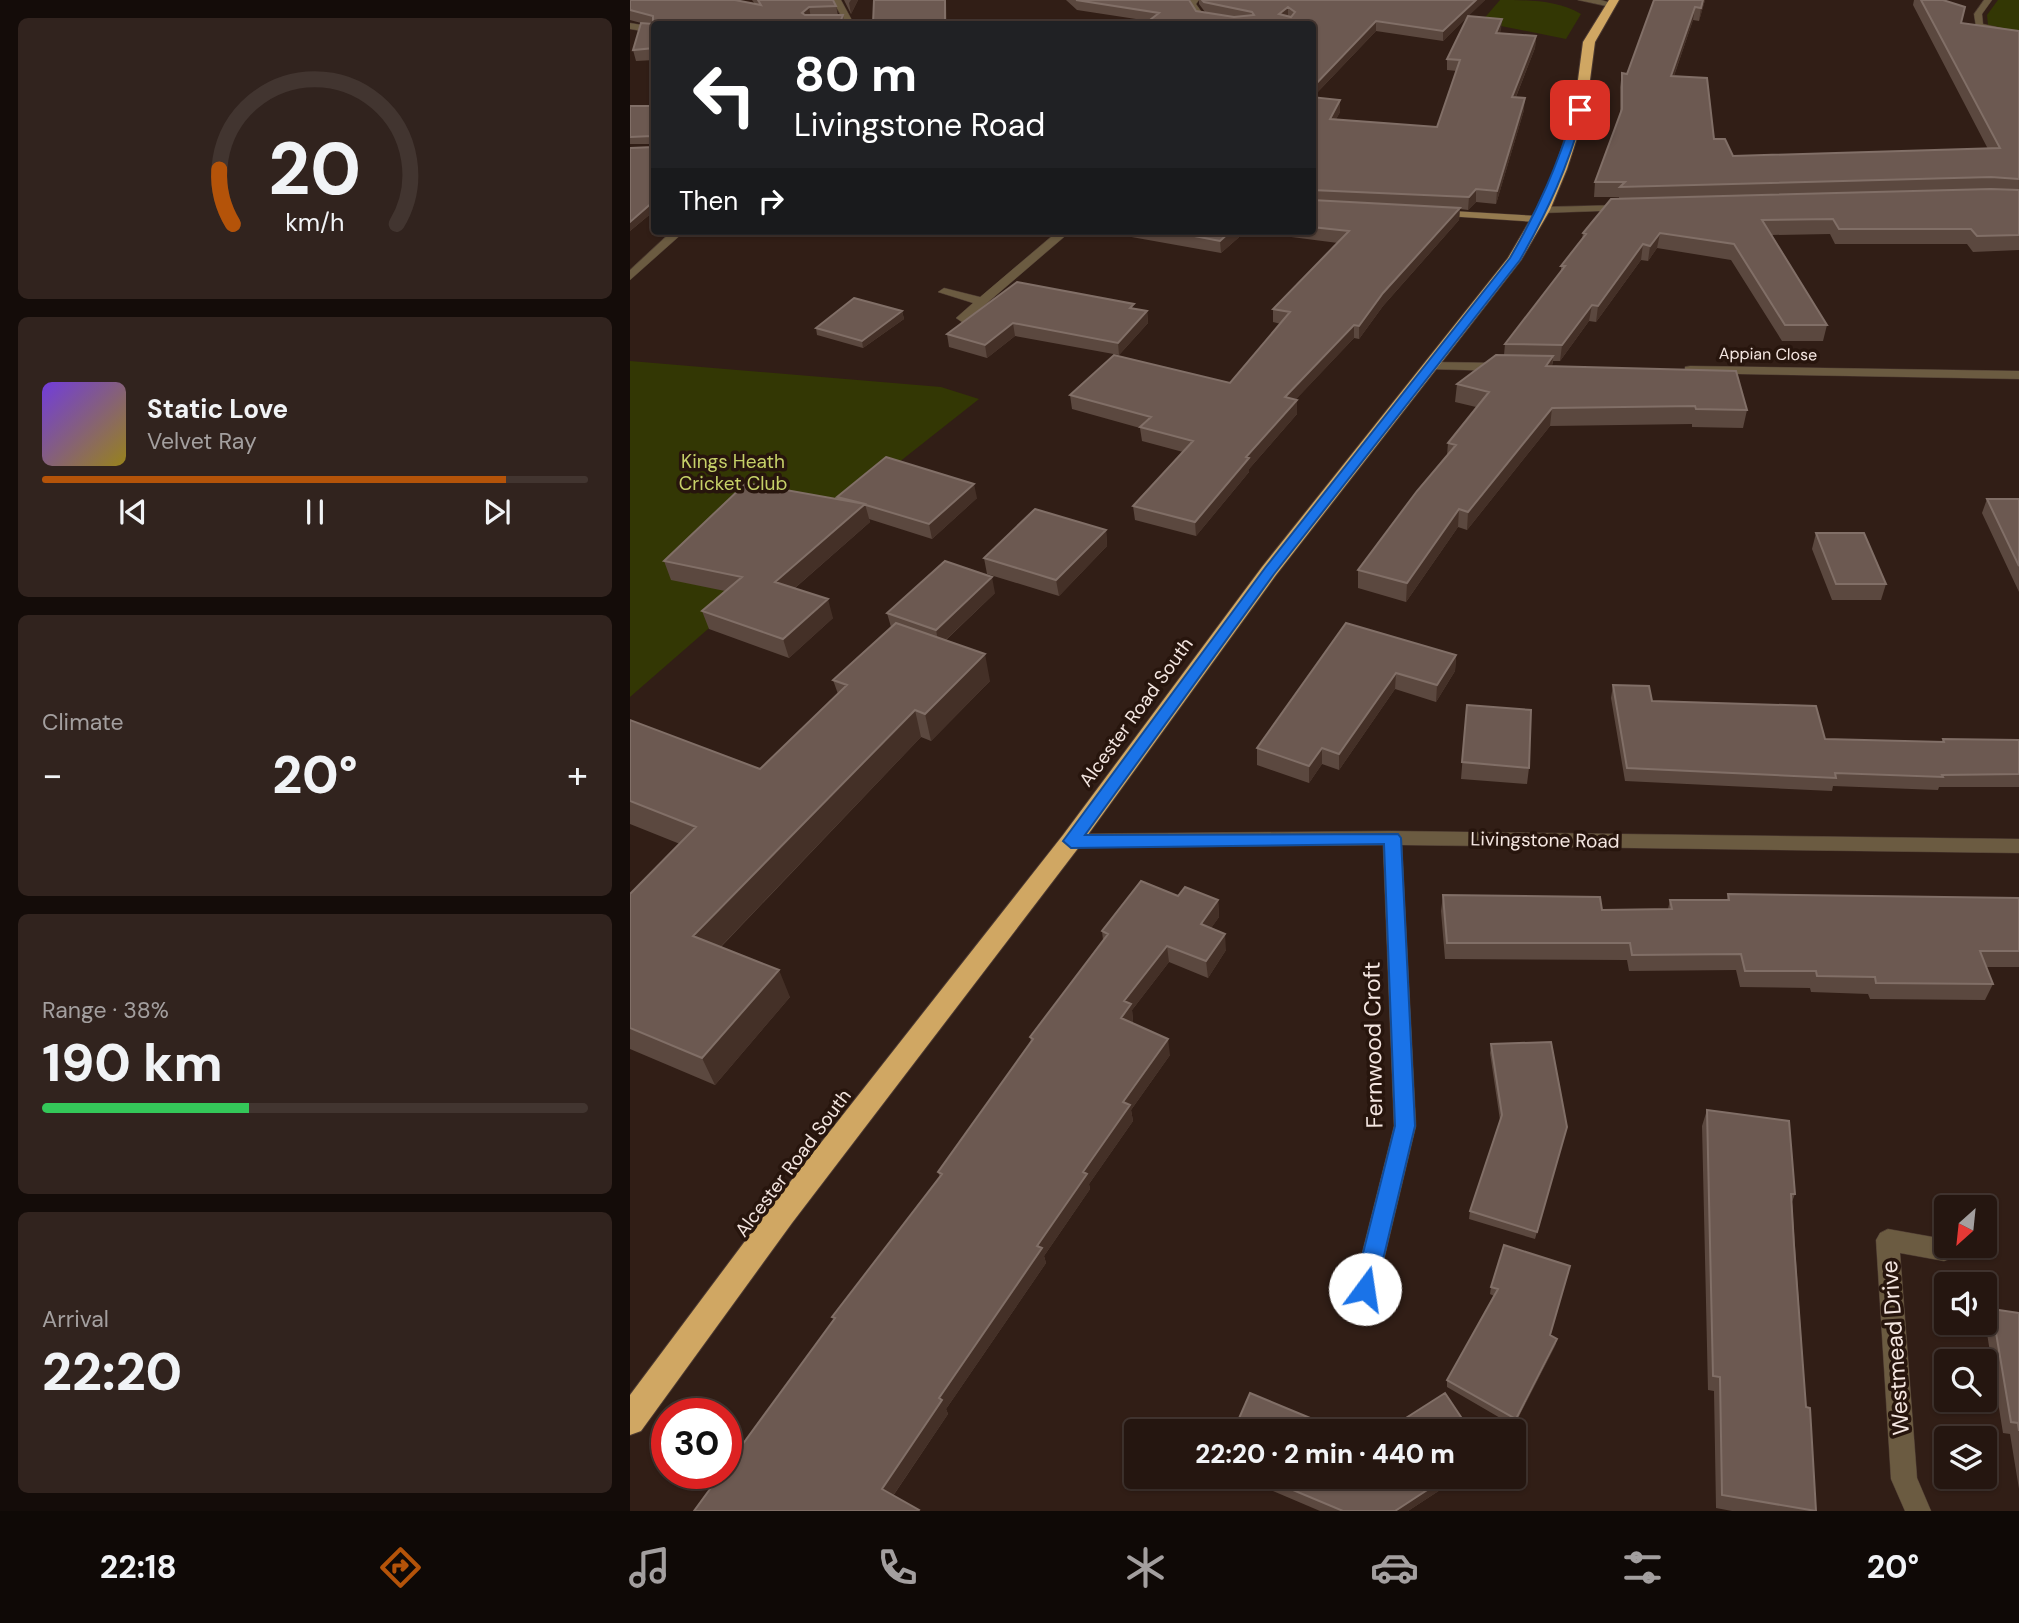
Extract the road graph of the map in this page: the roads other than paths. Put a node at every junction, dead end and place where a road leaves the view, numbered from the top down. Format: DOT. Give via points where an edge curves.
graph roads {
  1 [pos="836,0"];
  2 [pos="1195,0"];
  3 [pos="1582,0"];
  4 [pos="1988,0"];
  5 [pos="1612,2"];
  6 [pos="849,21"];
  7 [pos="1229,21"];
  8 [pos="630,26"];
  9 [pos="651,30"];
  10 [pos="2019,35"];
  11 [pos="1633,208"];
  12 [pos="1427,213"];
  13 [pos="1540,214"];
  14 [pos="675,235"];
  15 [pos="1060,235"];
  16 [pos="630,276"];
  17 [pos="944,292"];
  18 [pos="982,301"];
  19 [pos="962,318"];
  20 [pos="1432,366"];
  21 [pos="1510,368"];
  22 [pos="1675,370"];
  23 [pos="2019,375"];
  24 [pos="1392,838"];
  25 [pos="1071,841"];
  26 [pos="2019,846"];
  27 [pos="1934,1248"];
  28 [pos="1365,1289"];
  29 [pos="630,1420"];
  30 [pos="1918,1511"];
  1 -- 6 [label="street"];
  2 -- 7 [label="street" via="1191,3 1200,16"];
  3 -- 5 [label="street"];
  4 -- 10 [label="street" via="1978,14 1979,25"];
  5 -- 13 [label="highway, Alcester Road South" via="1589,42 1580,110"];
  8 -- 9 [label="street"];
  11 -- 13 [label="street"];
  12 -- 13 [label="street"];
  13 -- 20 [label="highway, Alcester Road South" via="1514,260"];
  14 -- 16 [label="street"];
  15 -- 18 [label="street"];
  17 -- 18 [label="street"];
  18 -- 19 [label="street"];
  20 -- 21 [label="street"];
  20 -- 25 [label="highway, Alcester Road South" via="1263,579"];
  22 -- 23 [label="street, Appian Close"];
  24 -- 25 [label="street, Livingstone Road"];
  24 -- 26 [label="street, Livingstone Road"];
  24 -- 28 [label="street, Fernwood Croft" via="1405,1126"];
  25 -- 29 [label="highway, Alcester Road South" via="790,1203"];
  27 -- 30 [label="street, Westmead Drive" via="1888,1240 1905,1479"];
}
